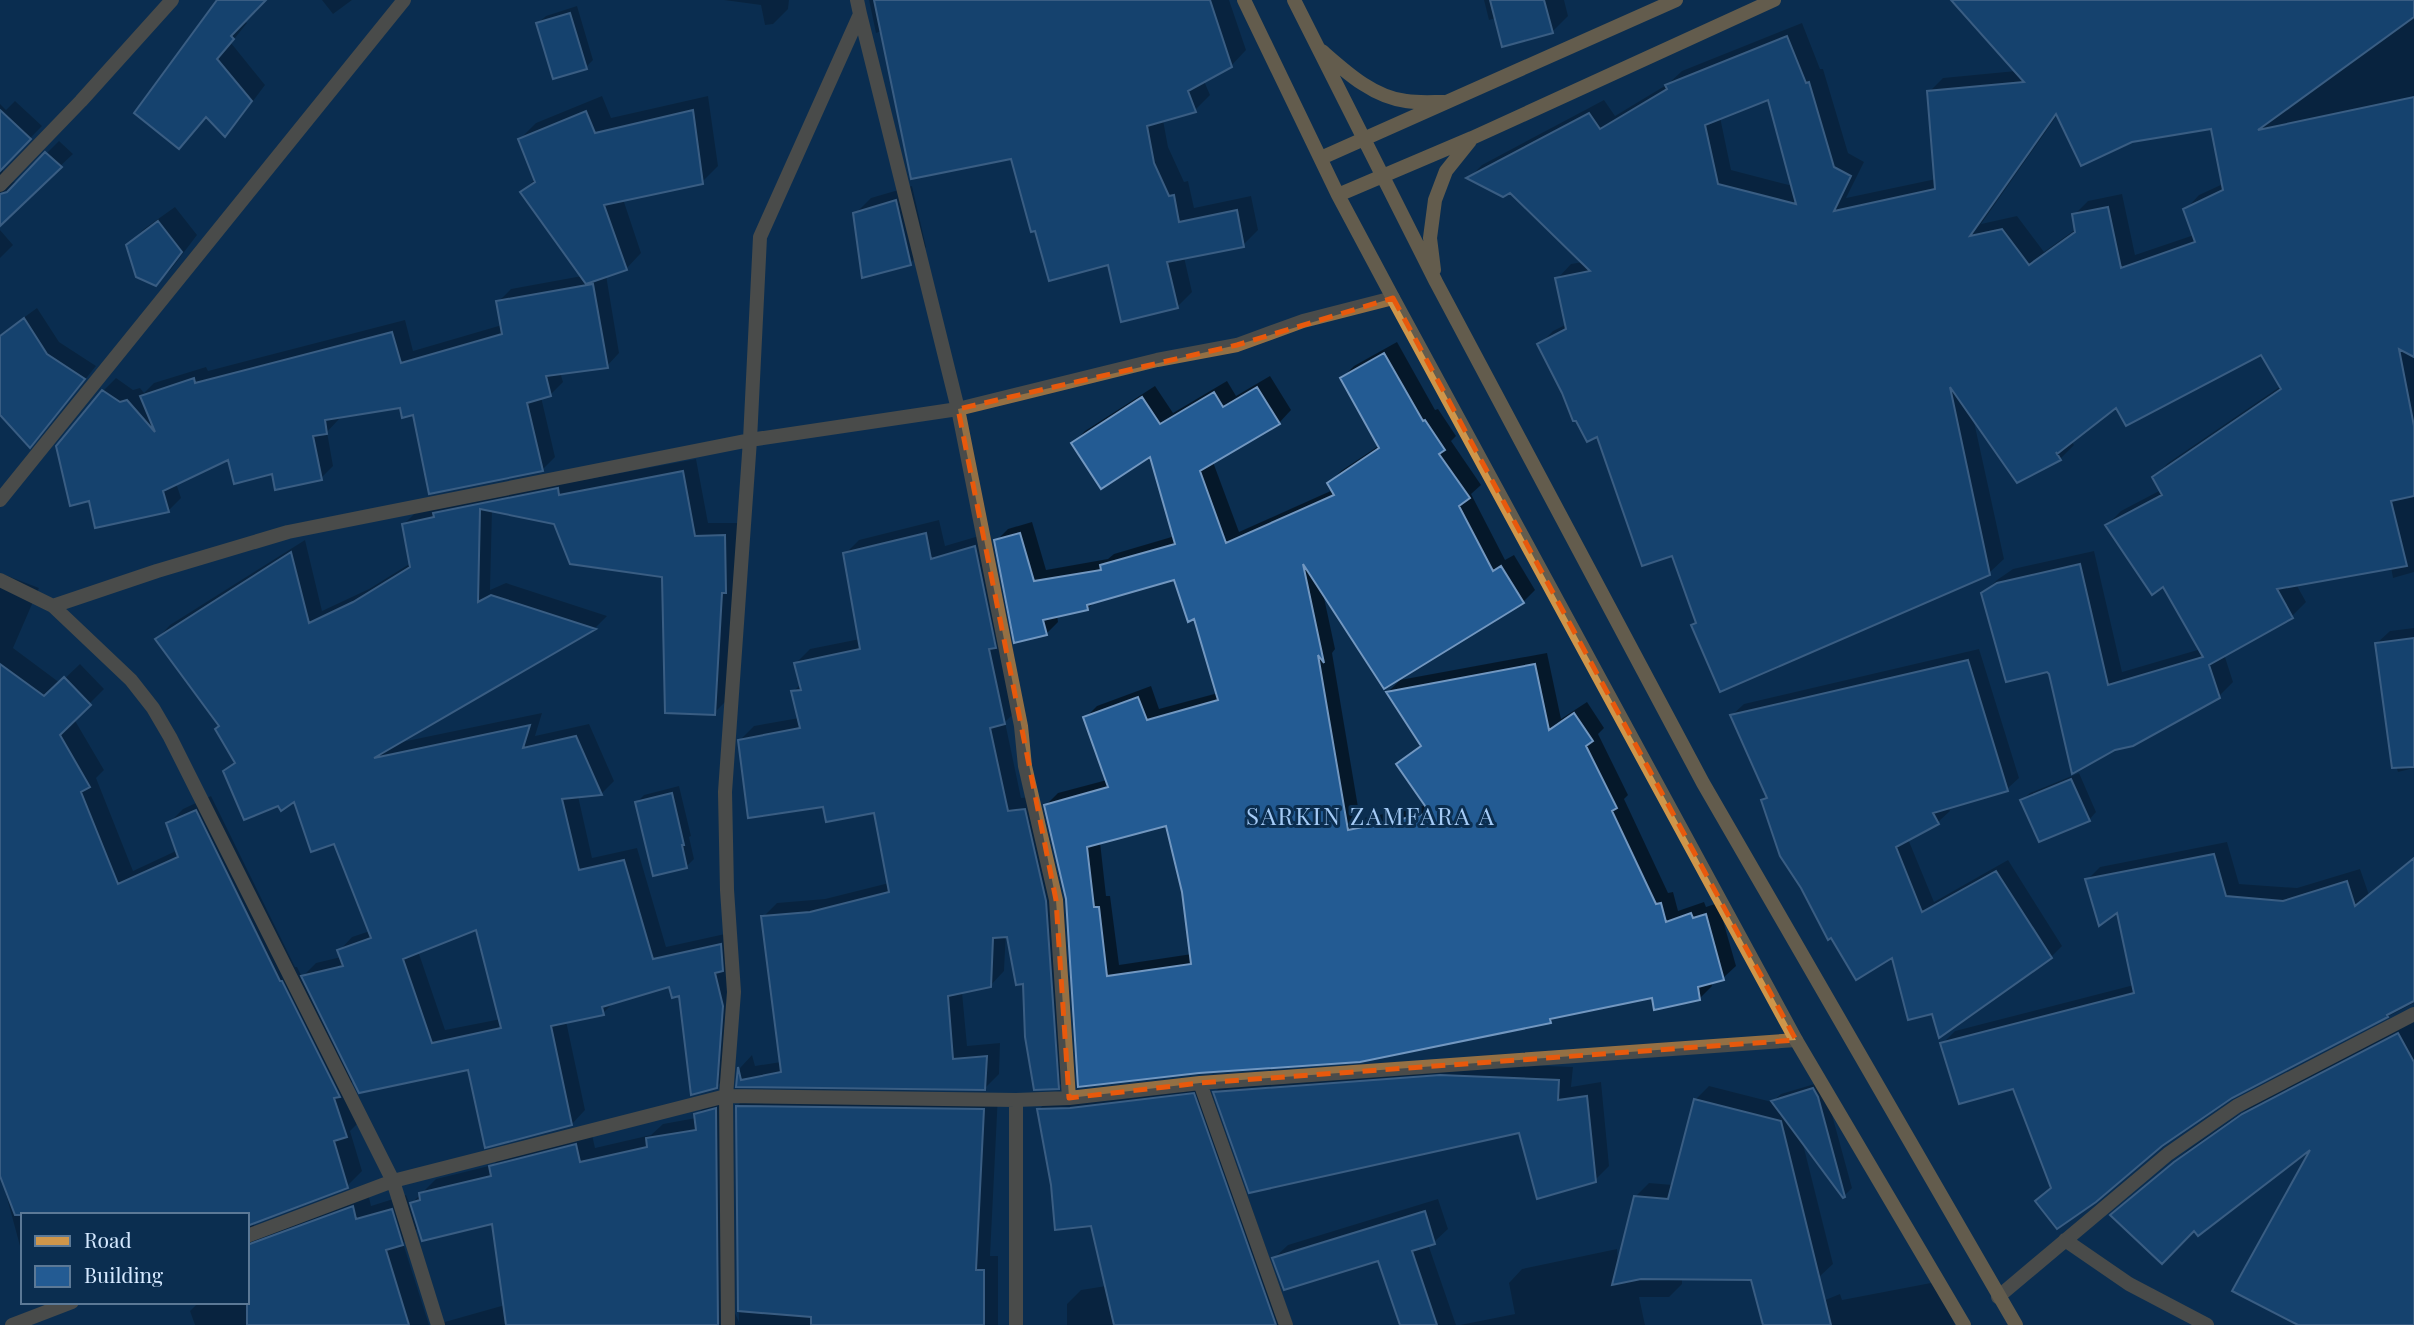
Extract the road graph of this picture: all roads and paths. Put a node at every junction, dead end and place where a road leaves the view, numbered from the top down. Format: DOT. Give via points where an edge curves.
graph roads {
  1 [pos="172,0"];
  2 [pos="404,0"];
  3 [pos="1244,0"];
  4 [pos="1294,0"];
  5 [pos="1676,0"];
  6 [pos="1774,0"];
  7 [pos="858,7"];
  8 [pos="1315,44"];
  9 [pos="1449,103"];
  10 [pos="1472,138"];
  11 [pos="1363,140"];
  12 [pos="1321,159"];
  13 [pos="1382,175"];
  14 [pos="0,185"];
  15 [pos="1338,195"];
  16 [pos="1436,282"];
  17 [pos="1393,299"];
  18 [pos="958,408"];
  19 [pos="750,440"];
  20 [pos="0,500"];
  21 [pos="0,580"];
  22 [pos="53,606"];
  23 [pos="2414,1014"];
  24 [pos="1796,1041"];
  25 [pos="1200,1083"];
  26 [pos="726,1097"];
  27 [pos="1069,1098"];
  28 [pos="1016,1100"];
  29 [pos="393,1181"];
  30 [pos="248,1236"];
  31 [pos="2065,1240"];
  32 [pos="1998,1297"];
  33 [pos="67,1304"];
  34 [pos="12,1325"];
  35 [pos="438,1325"];
  36 [pos="728,1325"];
  37 [pos="1016,1325"];
  38 [pos="1286,1325"];
  39 [pos="1964,1325"];
  40 [pos="2016,1325"];
  41 [pos="2207,1325"];
  1 -- 14 [label="street"];
  2 -- 20 [label="street"];
  3 -- 12 [label="main road"];
  4 -- 8 [label="main road"];
  5 -- 9 [label="main road"];
  6 -- 10 [label="main road"];
  7 -- 18 [label="street"];
  7 -- 19 [label="street" via="760,237"];
  8 -- 9 [label="main road" via="1373,90 1404,101"];
  8 -- 11 [label="main road"];
  9 -- 11 [label="main road"];
  10 -- 13 [label="main road"];
  10 -- 16 [label="main road" via="1446,171 1435,200 1430,238"];
  11 -- 12 [label="main road"];
  11 -- 13 [label="main road"];
  12 -- 15 [label="main road"];
  13 -- 15 [label="main road"];
  13 -- 16 [label="main road"];
  15 -- 17 [label="main road"];
  16 -- 32 [label="main road" via="1703,783"];
  17 -- 18 [label="street" via="1303,321 1237,345"];
  17 -- 24 [label="main road"];
  18 -- 19 [label="street"];
  18 -- 27 [label="street" via="1056,900"];
  19 -- 22 [label="street" via="288,532"];
  19 -- 26 [label="street" via="725,792 734,992"];
  21 -- 22 [label="street"];
  22 -- 29 [label="street" via="131,680 153,708"];
  23 -- 31 [label="street" via="2236,1106 2168,1154"];
  24 -- 25 [label="street"];
  24 -- 39 [label="main road"];
  25 -- 27 [label="street"];
  25 -- 38 [label="street"];
  26 -- 28 [label="street"];
  26 -- 29 [label="street"];
  26 -- 36 [label="street"];
  27 -- 28 [label="street"];
  28 -- 37 [label="street"];
  29 -- 30 [label="street"];
  29 -- 35 [label="street"];
  31 -- 32 [label="street"];
  31 -- 41 [label="street" via="2129,1284"];
  32 -- 40 [label="main road"];
  33 -- 34 [label="street"];
}
